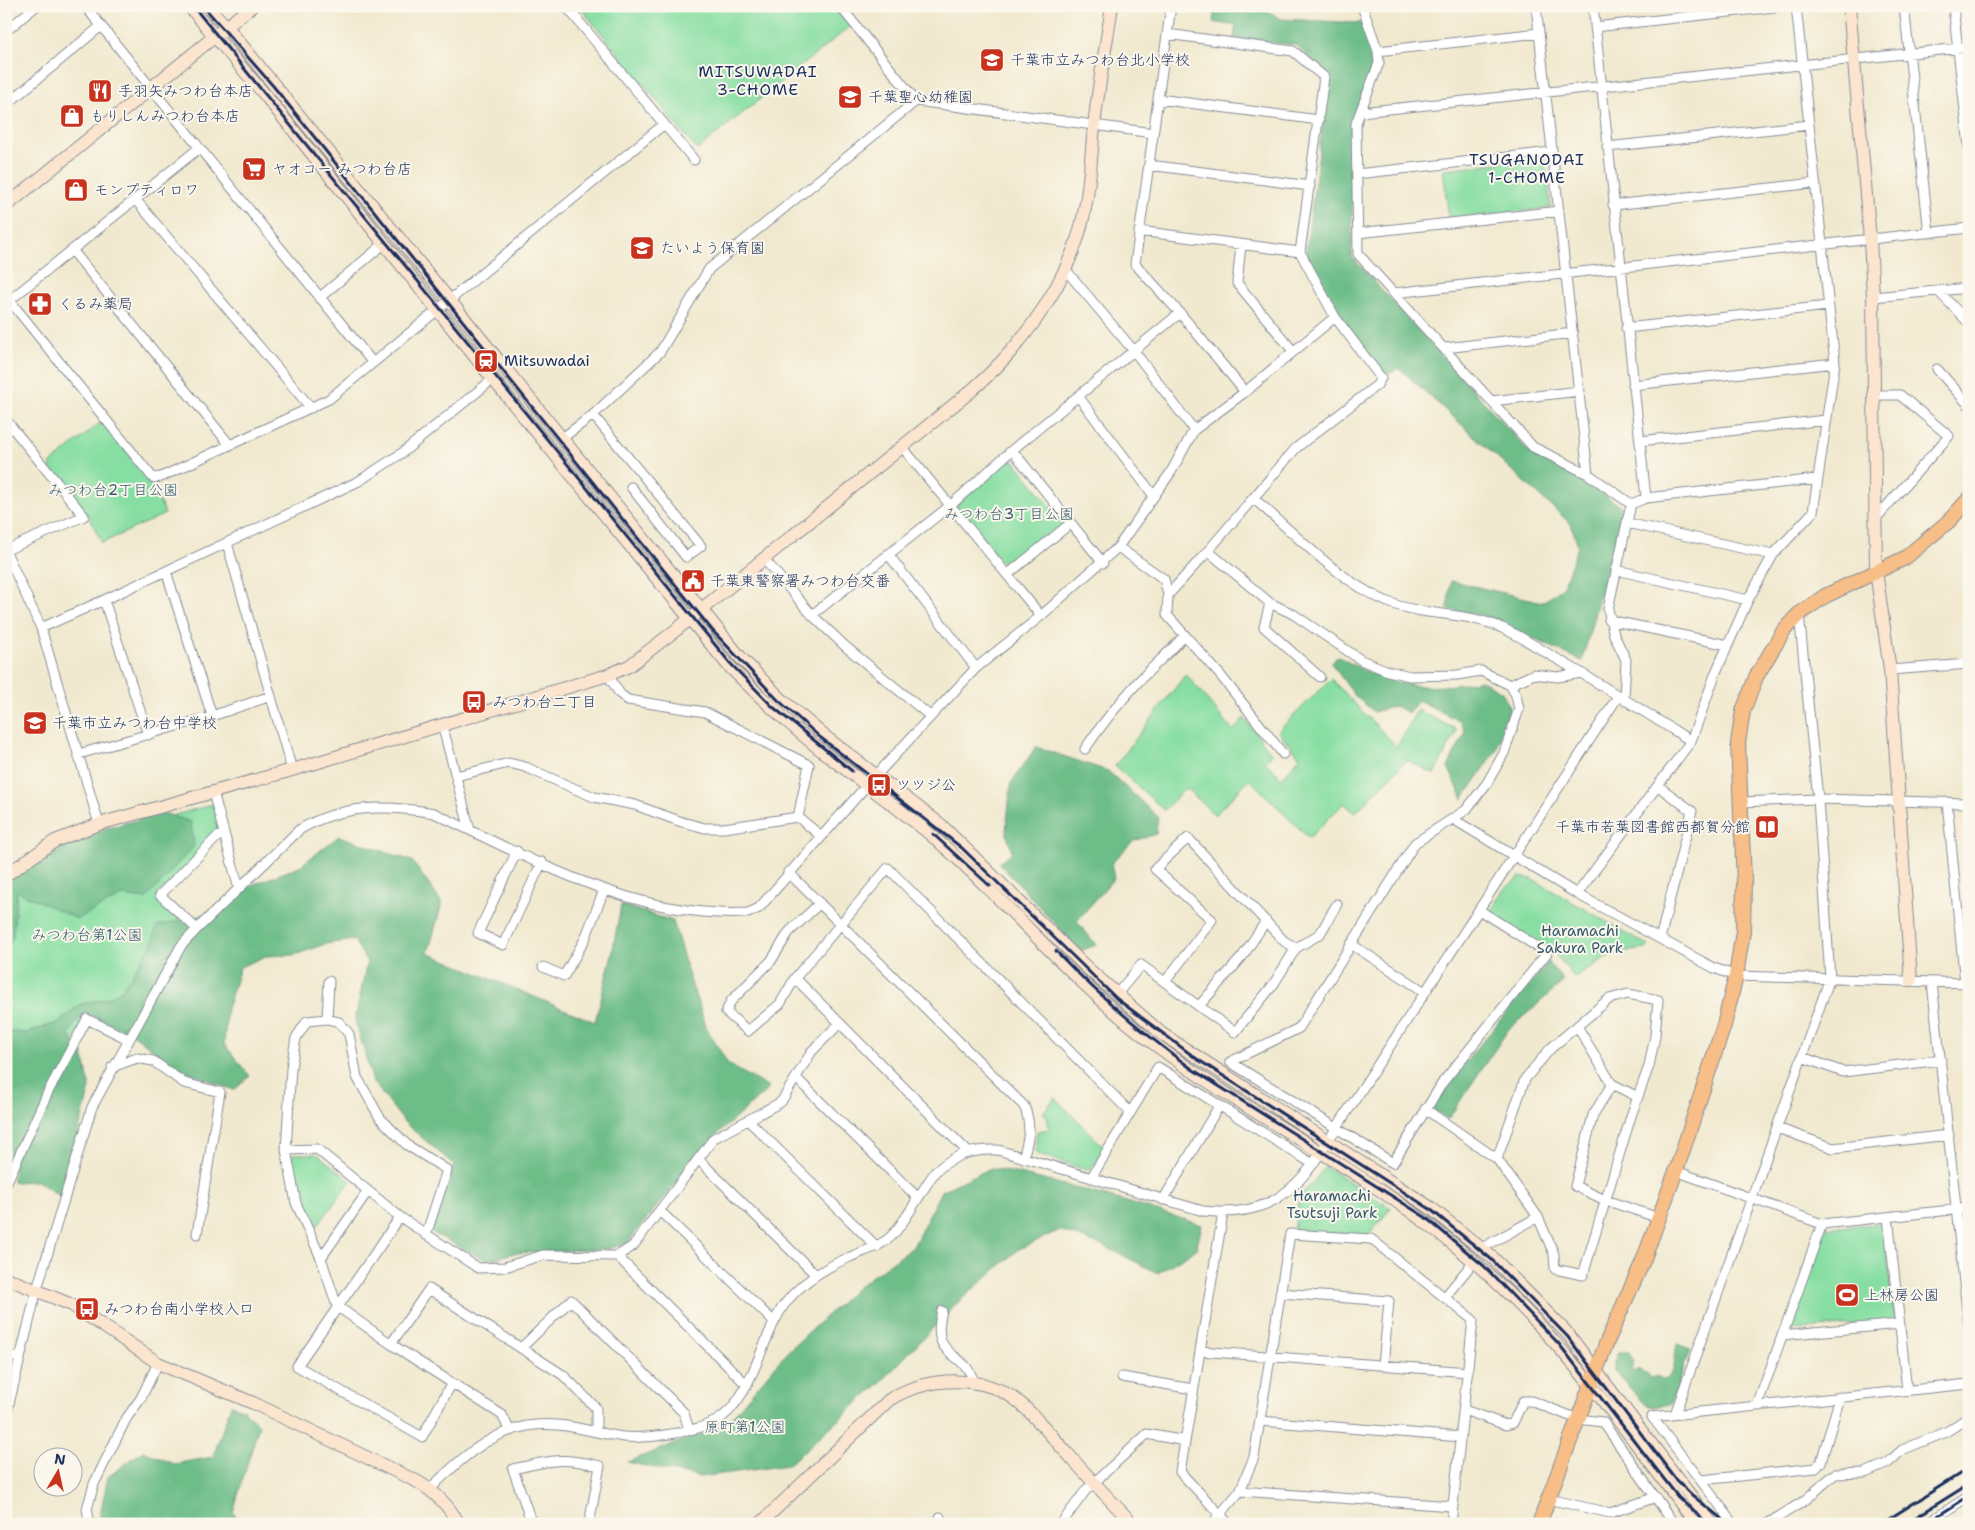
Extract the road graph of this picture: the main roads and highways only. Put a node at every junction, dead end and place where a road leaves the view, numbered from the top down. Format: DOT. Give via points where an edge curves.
graph roads {
  1 [pos="1969,499"];
  2 [pos="1539,1524"];
  1 -- 2 [label="main road" via="1905,558 1825,596 1799,614 1784,630 1756,677 1743,711 1738,743 1743,931 1723,1028 1643,1261 1593,1378"];
}
